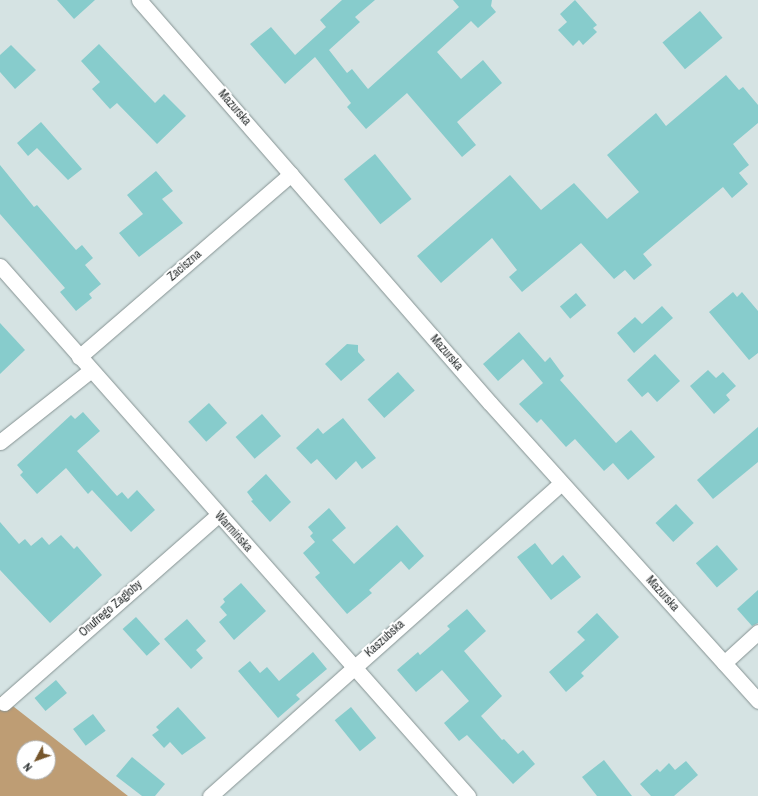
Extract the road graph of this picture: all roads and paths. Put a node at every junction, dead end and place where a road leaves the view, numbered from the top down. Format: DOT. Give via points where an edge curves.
graph roads {
  1 [pos="139,0"];
  2 [pos="291,174"];
  3 [pos="0,266"];
  4 [pos="79,357"];
  5 [pos="90,371"];
  6 [pos="0,442"];
  7 [pos="561,483"];
  8 [pos="218,515"];
  9 [pos="758,632"];
  10 [pos="724,663"];
  11 [pos="355,666"];
  12 [pos="758,701"];
  13 [pos="4,703"];
  14 [pos="210,796"];
  15 [pos="468,796"];
  1 -- 2 [label="street, Mazurska"];
  2 -- 4 [label="street, Zaciszna"];
  2 -- 7 [label="street, Mazurska"];
  3 -- 4 [label="street, Warmińska"];
  4 -- 5 [label="street, Warmińska"];
  5 -- 6 [label="street"];
  5 -- 8 [label="street, Warmińska"];
  7 -- 10 [label="street, Mazurska"];
  7 -- 11 [label="street, Kaszubska"];
  8 -- 11 [label="street, Warmińska"];
  8 -- 13 [label="street, Onufrego Zagłoby"];
  9 -- 10 [label="street"];
  10 -- 12 [label="street, Mazurska"];
  11 -- 14 [label="street, Kaszubska"];
  11 -- 15 [label="street, Warmińska"];
}
